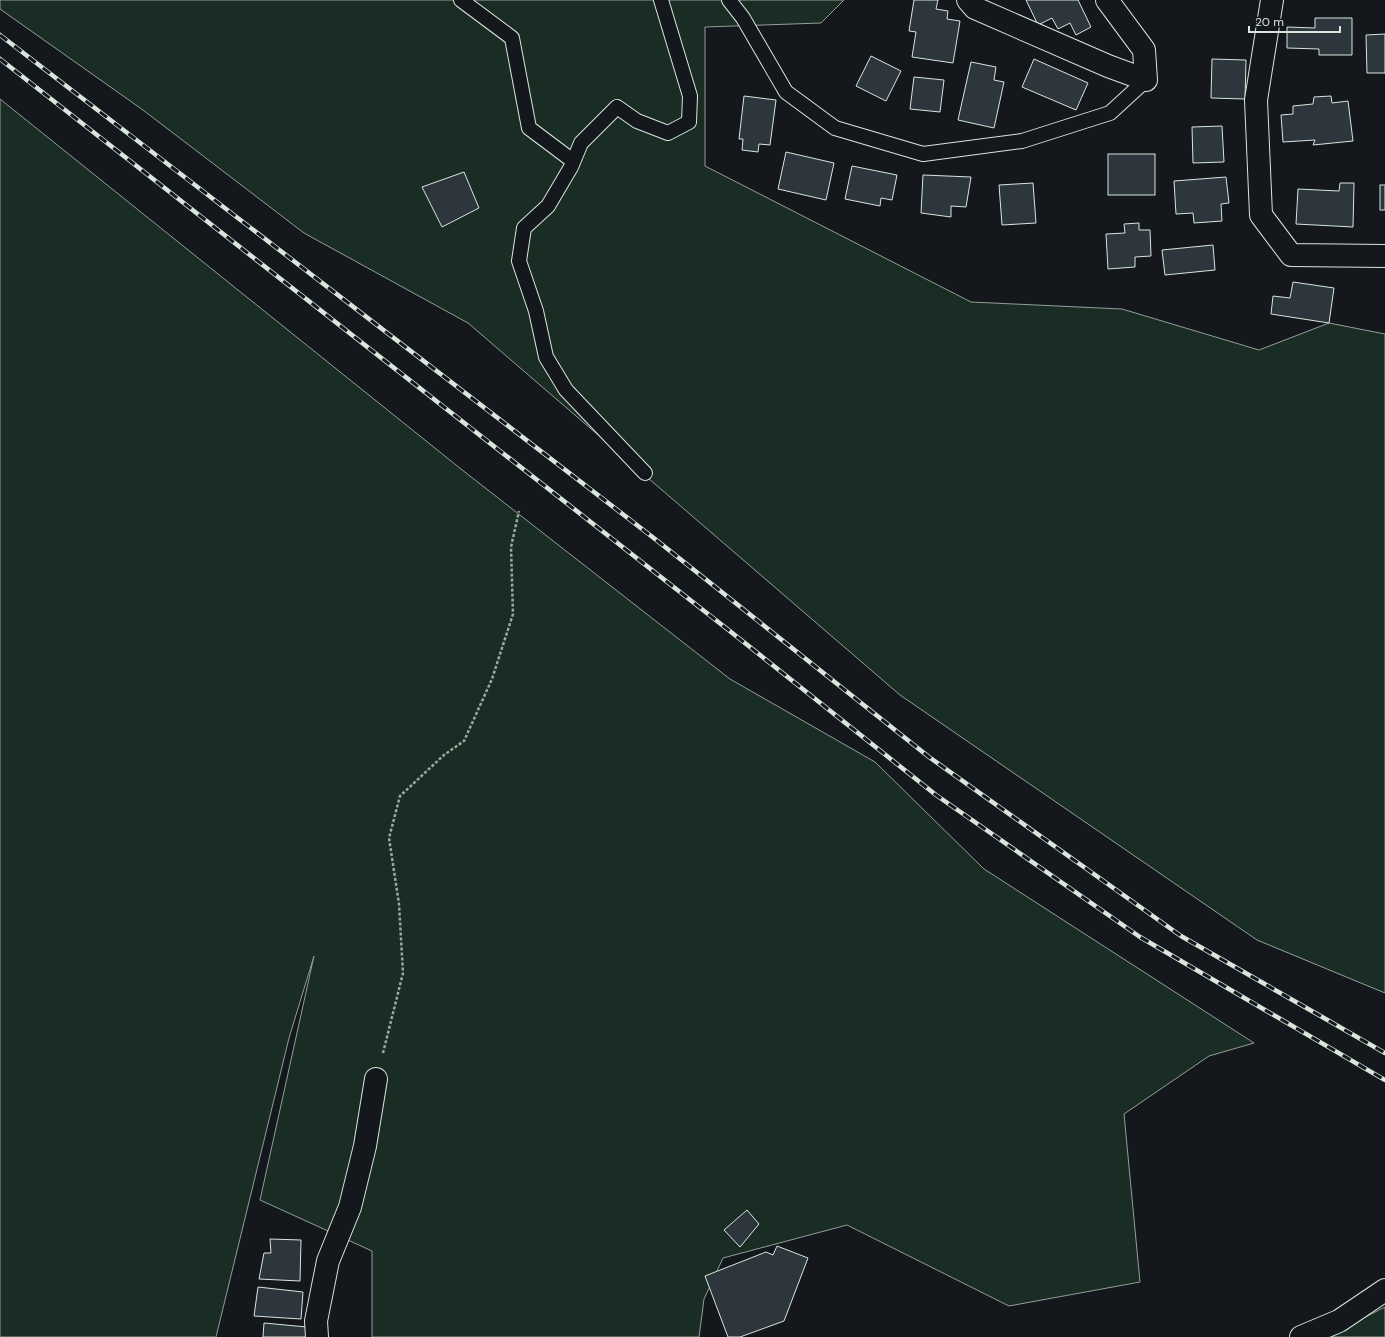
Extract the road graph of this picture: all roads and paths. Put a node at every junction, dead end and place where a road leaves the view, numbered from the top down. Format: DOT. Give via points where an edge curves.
graph roads {
  1 [pos="461,0"];
  2 [pos="661,0"];
  3 [pos="729,0"];
  4 [pos="968,0"];
  5 [pos="1107,0"];
  6 [pos="1272,0"];
  7 [pos="1146,80"];
  8 [pos="573,161"];
  9 [pos="1385,256"];
  10 [pos="645,473"];
  11 [pos="519,511"];
  12 [pos="376,1079"];
  13 [pos="1385,1290"];
  14 [pos="317,1337"];
  15 [pos="1301,1337"];
  1 -- 8 [label="lane" via="512,38 528,128"];
  2 -- 8 [label="lane" via="690,96 689,122 668,133 637,121 617,107 581,143"];
  3 -- 7 [label="lane" via="743,18 786,92 835,128 923,154 1022,141 1110,114"];
  4 -- 7 [label="street" via="975,8"];
  5 -- 7 [label="street" via="1144,50"];
  6 -- 9 [label="street" via="1256,100 1261,215 1291,255"];
  8 -- 10 [label="lane" via="548,206 524,228 519,261 536,311 546,357 566,390"];
  11 -- 12 [label="path" via="511,547 513,614 492,679 464,741 444,755 400,796 389,838 399,904 403,973"];
  12 -- 14 [label="street" via="366,1146 350,1207 328,1262 316,1321"];
  13 -- 15 [label="street" via="1339,1321"];
}
